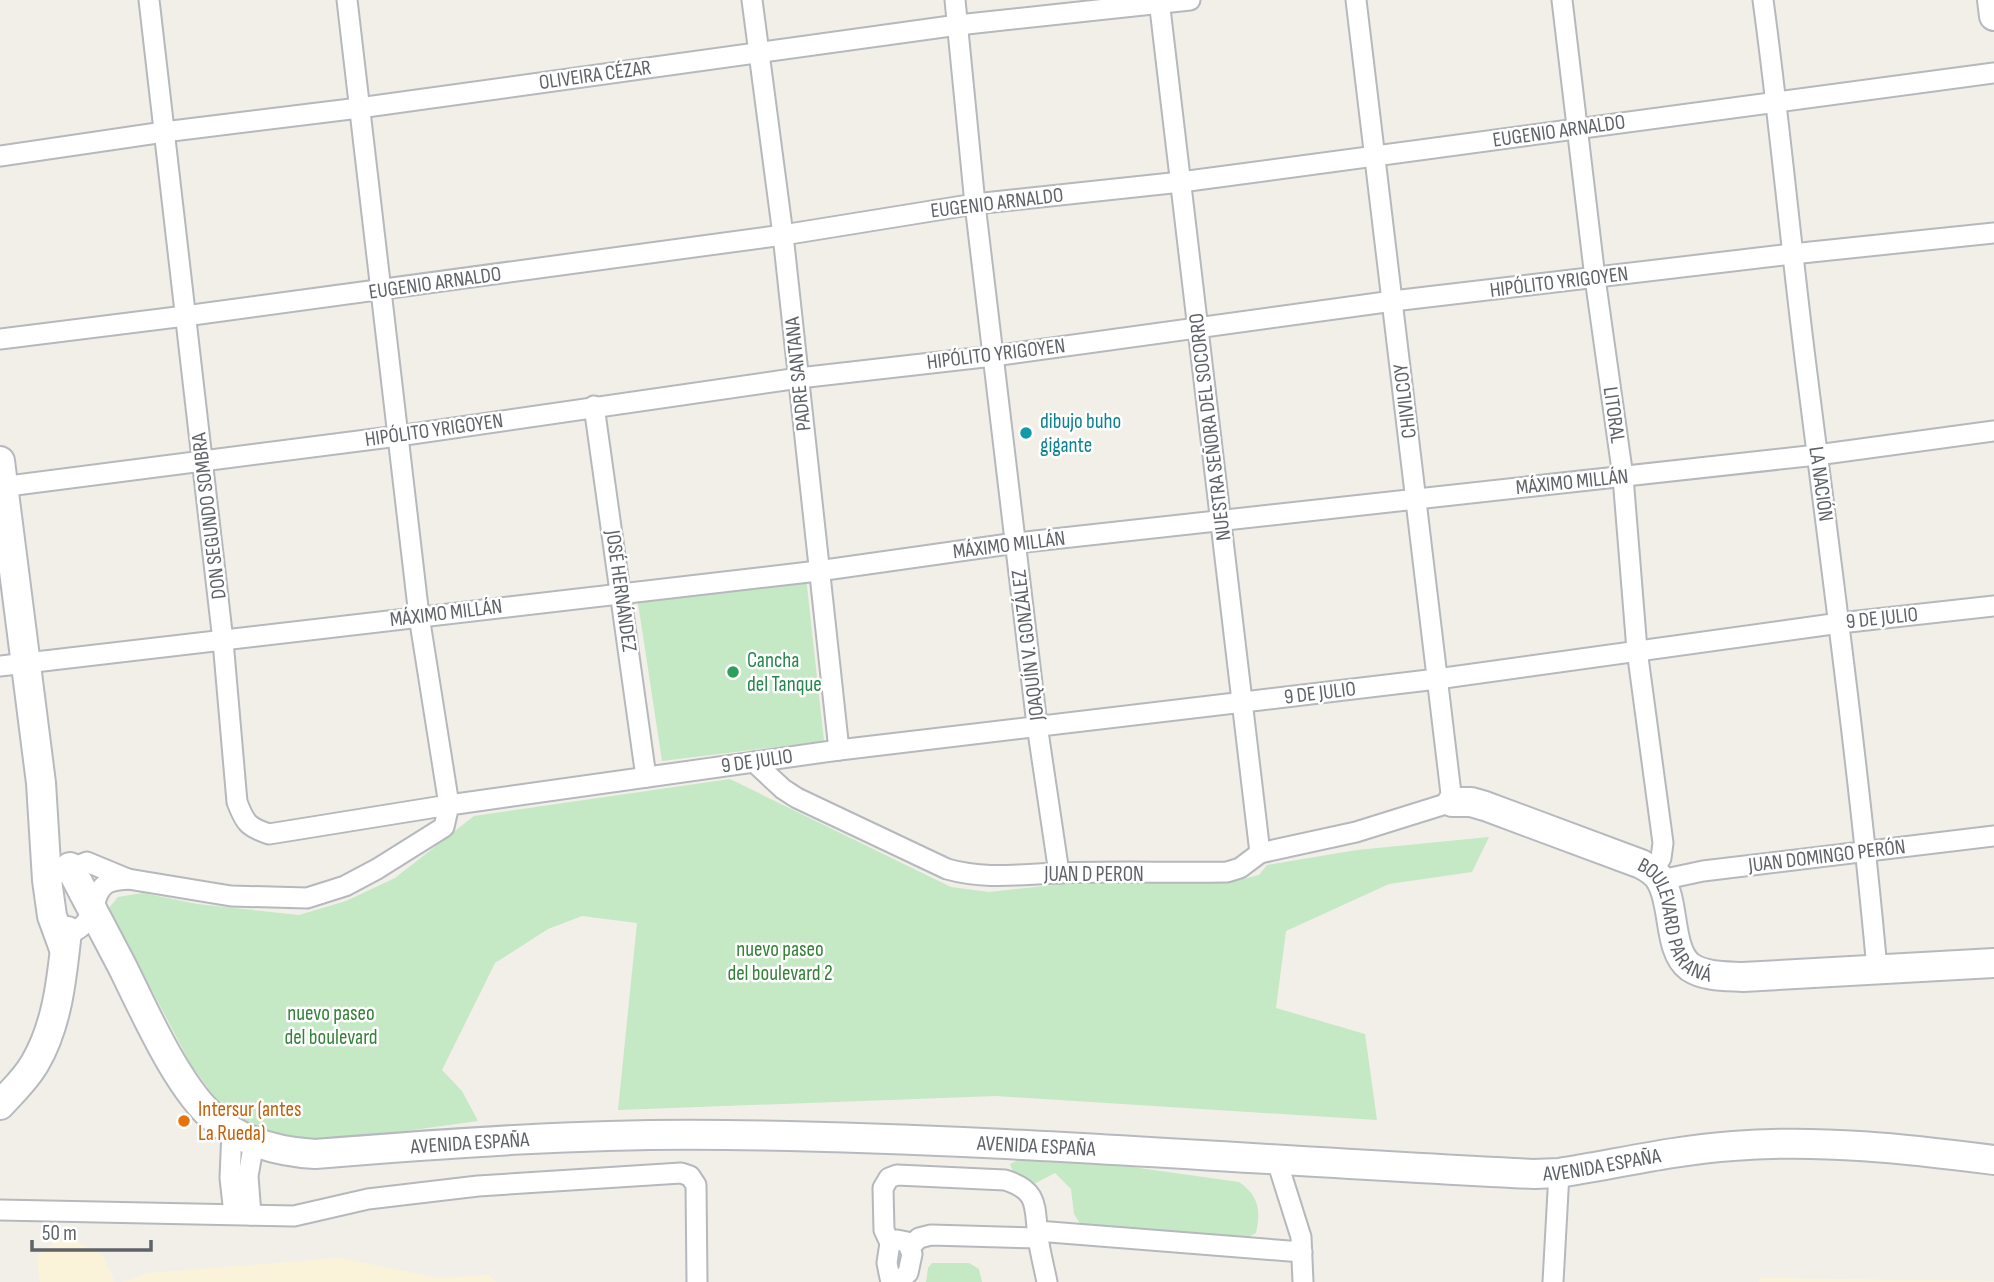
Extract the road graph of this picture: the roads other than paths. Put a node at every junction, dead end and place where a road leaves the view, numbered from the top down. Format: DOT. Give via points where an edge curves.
graph roads {
  1 [pos="149,0"];
  2 [pos="347,0"];
  3 [pos="752,0"];
  4 [pos="955,0"];
  5 [pos="1191,0"];
  6 [pos="1356,0"];
  7 [pos="1562,0"];
  8 [pos="1763,0"];
  9 [pos="1992,0"];
  10 [pos="1159,2"];
  11 [pos="1994,16"];
  12 [pos="958,25"];
  13 [pos="759,52"];
  14 [pos="1994,73"];
  15 [pos="1777,102"];
  16 [pos="359,108"];
  17 [pos="1577,129"];
  18 [pos="164,132"];
  19 [pos="0,156"];
  20 [pos="1376,157"];
  21 [pos="1181,182"];
  22 [pos="975,204"];
  23 [pos="1994,233"];
  24 [pos="783,235"];
  25 [pos="1792,254"];
  26 [pos="1595,278"];
  27 [pos="380,290"];
  28 [pos="1393,301"];
  29 [pos="186,316"];
  30 [pos="1198,326"];
  31 [pos="0,339"];
  32 [pos="993,356"];
  33 [pos="799,378"];
  34 [pos="594,406"];
  35 [pos="1994,431"];
  36 [pos="398,436"];
  37 [pos="1817,455"];
  38 [pos="202,461"];
  39 [pos="1623,477"];
  40 [pos="1,478"];
  41 [pos="1417,499"];
  42 [pos="1222,520"];
  43 [pos="1016,543"];
  44 [pos="818,571"];
  45 [pos="621,592"];
  46 [pos="1994,606"];
  47 [pos="419,616"];
  48 [pos="1840,623"];
  49 [pos="223,641"];
  50 [pos="1637,650"];
  51 [pos="12,664"];
  52 [pos="1437,679"];
  53 [pos="1243,701"];
  54 [pos="1037,725"];
  55 [pos="839,750"];
  56 [pos="754,762"];
  57 [pos="646,777"];
  58 [pos="1452,802"];
  59 [pos="449,805"];
  60 [pos="1994,836"];
  61 [pos="1866,851"];
  62 [pos="1260,853"];
  63 [pos="59,873"];
  64 [pos="1059,873"];
  65 [pos="1657,876"];
  66 [pos="128,879"];
  67 [pos="71,936"];
  68 [pos="1994,963"];
  69 [pos="1877,969"];
  70 [pos="0,1105"];
  71 [pos="243,1136"];
  72 [pos="1994,1160"];
  73 [pos="1277,1161"];
  74 [pos="1559,1173"];
  75 [pos="0,1210"];
  76 [pos="242,1214"];
  77 [pos="1038,1234"];
  78 [pos="890,1243"];
  79 [pos="910,1247"];
  80 [pos="1303,1252"];
  81 [pos="890,1280"];
  82 [pos="697,1282"];
  83 [pos="1047,1282"];
  84 [pos="1303,1282"];
  85 [pos="1553,1282"];
  1 -- 18 [label="street, DON SEGUNDO SOMBRA"];
  2 -- 16 [label="street"];
  3 -- 13 [label="street, PADRE SANTANA"];
  4 -- 12 [label="street, JOAQUÍN V. GONZÁLEZ"];
  5 -- 10 [label="street, OLIVEIRA CÉZAR"];
  6 -- 20 [label="street, CHIVILCOY"];
  7 -- 17 [label="street, LITORAL"];
  8 -- 15 [label="street, LA NACIÓN"];
  9 -- 11 [label="main road"];
  10 -- 12 [label="street, OLIVEIRA CÉZAR"];
  10 -- 21 [label="street, NUESTRA SEÑORA DEL SOCORRO"];
  12 -- 13 [label="street, OLIVEIRA CÉZAR"];
  12 -- 22 [label="street, JOAQUÍN V. GONZÁLEZ"];
  13 -- 16 [label="street, OLIVEIRA CÉZAR"];
  13 -- 24 [label="street, PADRE SANTANA"];
  14 -- 15 [label="street, EUGENIO ARNALDO"];
  15 -- 17 [label="street, EUGENIO ARNALDO"];
  15 -- 25 [label="street, LA NACIÓN"];
  16 -- 18 [label="street, OLIVEIRA CÉZAR"];
  16 -- 27 [label="street"];
  17 -- 20 [label="street, EUGENIO ARNALDO"];
  17 -- 26 [label="street, LITORAL"];
  18 -- 19 [label="street, OLIVEIRA CÉZAR"];
  18 -- 29 [label="street, DON SEGUNDO SOMBRA"];
  20 -- 21 [label="street, EUGENIO ARNALDO"];
  20 -- 28 [label="street, CHIVILCOY"];
  21 -- 22 [label="street, EUGENIO ARNALDO"];
  21 -- 30 [label="street, NUESTRA SEÑORA DEL SOCORRO"];
  22 -- 24 [label="street, EUGENIO ARNALDO"];
  22 -- 32 [label="street, JOAQUÍN V. GONZÁLEZ"];
  23 -- 25 [label="street, HIPÓLITO YRIGOYEN"];
  24 -- 27 [label="street, EUGENIO ARNALDO"];
  24 -- 33 [label="street, PADRE SANTANA"];
  25 -- 26 [label="street, HIPÓLITO YRIGOYEN"];
  25 -- 37 [label="street, LA NACIÓN"];
  26 -- 28 [label="street, HIPÓLITO YRIGOYEN"];
  26 -- 39 [label="street, LITORAL"];
  27 -- 29 [label="street, EUGENIO ARNALDO"];
  27 -- 36 [label="street"];
  28 -- 30 [label="street, HIPÓLITO YRIGOYEN"];
  28 -- 41 [label="street, CHIVILCOY"];
  29 -- 31 [label="street, EUGENIO ARNALDO"];
  29 -- 38 [label="street, DON SEGUNDO SOMBRA"];
  30 -- 32 [label="street, HIPÓLITO YRIGOYEN"];
  30 -- 42 [label="street, NUESTRA SEÑORA DEL SOCORRO"];
  32 -- 33 [label="street, HIPÓLITO YRIGOYEN"];
  32 -- 43 [label="street, JOAQUÍN V. GONZÁLEZ"];
  33 -- 34 [label="street, HIPÓLITO YRIGOYEN"];
  33 -- 44 [label="street, PADRE SANTANA"];
  34 -- 36 [label="street, HIPÓLITO YRIGOYEN"];
  34 -- 45 [label="street, JOSÉ HERNÁNDEZ"];
  35 -- 37 [label="street, MÁXIMO MILLÁN"];
  36 -- 38 [label="street, HIPÓLITO YRIGOYEN"];
  36 -- 47 [label="street"];
  37 -- 39 [label="street, MÁXIMO MILLÁN"];
  37 -- 48 [label="street, LA NACIÓN"];
  38 -- 40 [label="street, HIPÓLITO YRIGOYEN"];
  38 -- 49 [label="street, DON SEGUNDO SOMBRA"];
  39 -- 41 [label="street, MÁXIMO MILLÁN"];
  39 -- 50 [label="street, LITORAL"];
  40 -- 51 [label="main road"];
  41 -- 42 [label="street, MÁXIMO MILLÁN"];
  41 -- 52 [label="street, CHIVILCOY"];
  42 -- 43 [label="street, MÁXIMO MILLÁN"];
  42 -- 53 [label="street, NUESTRA SEÑORA DEL SOCORRO"];
  43 -- 44 [label="street, MÁXIMO MILLÁN"];
  43 -- 54 [label="street, JOAQUÍN V. GONZÁLEZ"];
  44 -- 45 [label="street, MÁXIMO MILLÁN"];
  44 -- 55 [label="street, PADRE SANTANA"];
  45 -- 47 [label="street, MÁXIMO MILLÁN"];
  45 -- 57 [label="street, JOSÉ HERNÁNDEZ"];
  46 -- 48 [label="street, 9 DE JULIO"];
  47 -- 49 [label="street, MÁXIMO MILLÁN"];
  47 -- 59 [label="street"];
  48 -- 50 [label="street, 9 DE JULIO"];
  48 -- 61 [label="street, LA NACIÓN"];
  49 -- 51 [label="street, MÁXIMO MILLÁN"];
  49 -- 59 [label="street, DON SEGUNDO SOMBRA" via="237,803 251,828 269,835"];
  50 -- 52 [label="street, 9 DE JULIO"];
  50 -- 65 [label="street, LITORAL" via="1663,843"];
  51 -- 63 [label="main road"];
  52 -- 53 [label="street, 9 DE JULIO"];
  52 -- 58 [label="street, CHIVILCOY"];
  53 -- 54 [label="street, 9 DE JULIO"];
  53 -- 62 [label="street, NUESTRA SEÑORA DEL SOCORRO"];
  54 -- 55 [label="street, 9 DE JULIO"];
  54 -- 64 [label="street, JOAQUÍN V. GONZÁLEZ"];
  55 -- 56 [label="street, 9 DE JULIO"];
  56 -- 57 [label="street, 9 DE JULIO"];
  56 -- 64 [label="street, JUAN D PERON" via="797,799 947,869 993,877"];
  57 -- 59 [label="street, 9 DE JULIO"];
  58 -- 62 [label="street, JUAN D PERON" via="1356,832"];
  58 -- 65 [label="main road, BOULEVARD PARANÁ" via="1485,806 1641,864"];
  59 -- 66 [label="street" via="444,827 356,880 307,898 231,895"];
  60 -- 61 [label="street, JUAN DOMINGO PERÓN"];
  61 -- 65 [label="street, JUAN DOMINGO PERÓN"];
  61 -- 69 [label="street, LA NACIÓN"];
  62 -- 64 [label="street, JUAN D PERON" via="1227,872"];
  63 -- 66 [label="street" via="87,862"];
  63 -- 67 [label="main road" via="71,909"];
  65 -- 69 [label="main road, BOULEVARD PARANÁ" via="1688,966 1743,978"];
  66 -- 67 [label="street" via="104,885"];
  67 -- 70 [label="main road" via="50,1032 35,1063"];
  67 -- 71 [label="main road, AVENIDA ESPAÑA" via="142,1009 203,1107"];
  68 -- 69 [label="main road, BOULEVARD PARANÁ"];
  71 -- 73 [label="main road, AVENIDA ESPAÑA" via="278,1150 315,1154 471,1142 722,1135 1001,1143"];
  71 -- 76 [label="street" via="230,1178"];
  72 -- 74 [label="main road, AVENIDA ESPAÑA" via="1881,1147 1774,1143 1718,1147"];
  73 -- 74 [label="main road, AVENIDA ESPAÑA"];
  73 -- 80 [label="street"];
  74 -- 85 [label="street"];
  75 -- 76 [label="street"];
  76 -- 82 [label="street" via="294,1216 368,1199 478,1186 681,1173 696,1185"];
  77 -- 78 [label="street" via="1034,1201 1019,1184 897,1175 888,1178 883,1188 884,1230"];
  77 -- 79 [label="street" via="931,1235"];
  77 -- 80 [label="street"];
  77 -- 83 [label="street"];
  78 -- 79 [label="street" via="897,1240"];
  78 -- 81 [label="street"];
  79 -- 81 [label="street" via="908,1273 899,1281"];
  80 -- 84 [label="street"];
}
